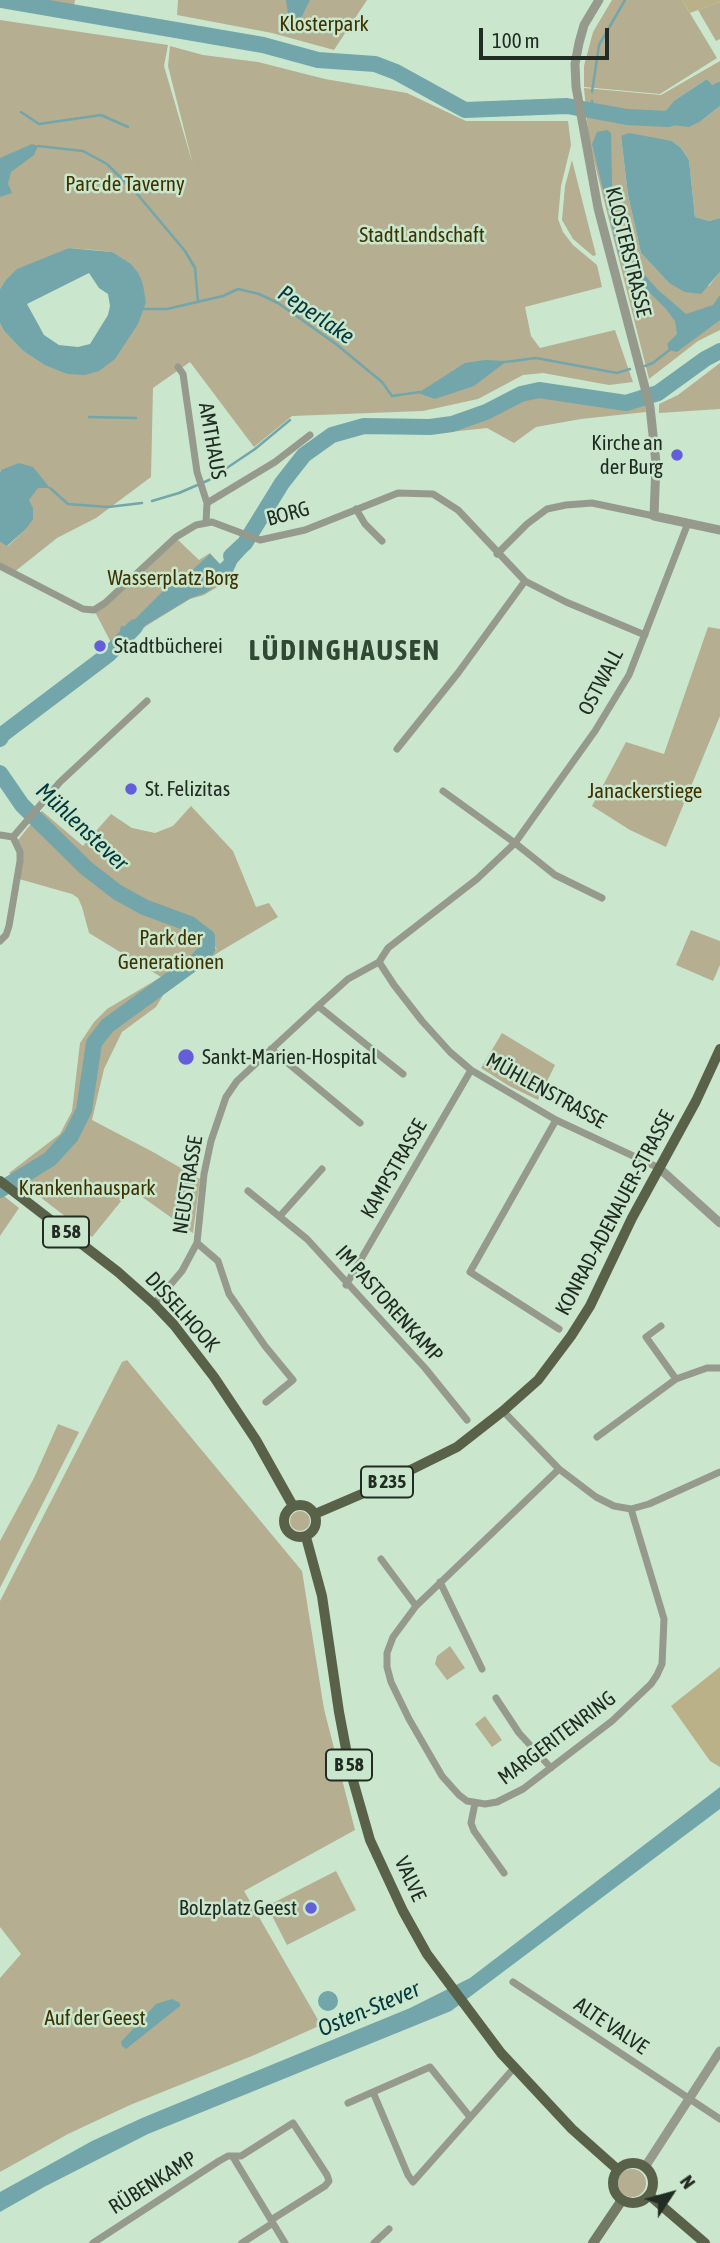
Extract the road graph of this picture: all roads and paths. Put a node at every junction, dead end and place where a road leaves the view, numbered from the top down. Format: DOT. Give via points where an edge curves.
graph roads {
  1 [pos="599,0"];
  2 [pos="178,368"];
  3 [pos="310,435"];
  4 [pos="207,503"];
  5 [pos="356,509"];
  6 [pos="654,516"];
  7 [pos="206,522"];
  8 [pos="688,523"];
  9 [pos="720,530"];
  10 [pos="382,541"];
  11 [pos="497,554"];
  12 [pos="0,566"];
  13 [pos="525,581"];
  14 [pos="645,635"];
  15 [pos="146,701"];
  16 [pos="397,749"];
  17 [pos="443,791"];
  18 [pos="0,835"];
  19 [pos="13,837"];
  20 [pos="515,843"];
  21 [pos="603,898"];
  22 [pos="0,941"];
  23 [pos="379,962"];
  24 [pos="318,1006"];
  25 [pos="271,1049"];
  26 [pos="720,1049"];
  27 [pos="471,1070"];
  28 [pos="403,1074"];
  29 [pos="556,1120"];
  30 [pos="360,1123"];
  31 [pos="659,1168"];
  32 [pos="322,1169"];
  33 [pos="1,1181"];
  34 [pos="248,1191"];
  35 [pos="281,1216"];
  36 [pos="720,1223"];
  37 [pos="197,1243"];
  38 [pos="346,1284"];
  39 [pos="154,1304"];
  40 [pos="661,1326"];
  41 [pos="559,1329"];
  42 [pos="720,1368"];
  43 [pos="676,1379"];
  44 [pos="266,1402"];
  45 [pos="503,1412"];
  46 [pos="467,1420"];
  47 [pos="597,1437"];
  48 [pos="559,1469"];
  49 [pos="720,1472"];
  50 [pos="293,1506"];
  51 [pos="631,1509"];
  52 [pos="315,1514"];
  53 [pos="306,1537"];
  54 [pos="381,1559"];
  55 [pos="440,1582"];
  56 [pos="416,1606"];
  57 [pos="482,1669"];
  58 [pos="496,1698"];
  59 [pos="551,1768"];
  60 [pos="475,1804"];
  61 [pos="504,1873"];
  62 [pos="513,1982"];
  63 [pos="720,2051"];
  64 [pos="514,2068"];
  65 [pos="373,2092"];
  66 [pos="689,2099"];
  67 [pos="348,2103"];
  68 [pos="470,2117"];
  69 [pos="720,2119"];
  70 [pos="233,2157"];
  71 [pos="645,2167"];
  72 [pos="617,2169"];
  73 [pos="649,2195"];
  74 [pos="622,2200"];
  75 [pos="272,2221"];
  76 [pos="389,2229"];
  77 [pos="93,2243"];
  78 [pos="242,2243"];
  79 [pos="285,2243"];
  80 [pos="374,2243"];
  81 [pos="593,2243"];
  82 [pos="705,2243"];
  1 -- 6 [label="street, KLOSTERSTRASSE" via="584,25 576,54 577,97 598,208 650,407 656,463"];
  2 -- 4 [label="street, AMTHAUS" via="183,374 197,472"];
  3 -- 4 [label="street"];
  4 -- 7 [label="street, AMTHAUS"];
  5 -- 7 [label="street, BORG" via="305,530 258,539"];
  5 -- 10 [label="street"];
  5 -- 11 [label="street, BORG" via="398,493 433,494 458,510"];
  6 -- 8 [label="street"];
  6 -- 11 [label="street" via="592,503 547,509"];
  7 -- 12 [label="street" via="176,537 94,610 83,609"];
  8 -- 9 [label="street"];
  8 -- 14 [label="street, OSTWALL"];
  11 -- 13 [label="street, BORG"];
  13 -- 14 [label="street, BORG"];
  13 -- 16 [label="street"];
  14 -- 20 [label="street, OSTWALL" via="629,675 595,731"];
  15 -- 19 [label="street" via="61,782"];
  17 -- 20 [label="street"];
  18 -- 19 [label="street"];
  19 -- 22 [label="street" via="20,861 9,926"];
  20 -- 21 [label="street" via="555,875"];
  20 -- 23 [label="street, OSTWALL" via="477,879 388,948"];
  23 -- 24 [label="street, NEUSTRASSE" via="348,979"];
  23 -- 27 [label="street, MÜHLENSTRASSE" via="422,1021"];
  24 -- 25 [label="street, NEUSTRASSE"];
  24 -- 28 [label="street"];
  25 -- 30 [label="street"];
  25 -- 37 [label="street, NEUSTRASSE" via="226,1097 204,1174"];
  26 -- 31 [label="main road, KONRAD-ADENAUER-STRASSE / B 235"];
  27 -- 29 [label="street, MÜHLENSTRASSE"];
  27 -- 38 [label="street, KAMPSTRASSE"];
  29 -- 31 [label="street, MÜHLENSTRASSE"];
  29 -- 41 [label="street" via="470,1272"];
  31 -- 36 [label="street, MÜHLENSTRASSE"];
  31 -- 45 [label="main road, KONRAD-ADENAUER-STRASSE / B 235" via="571,1336 538,1380"];
  32 -- 35 [label="street"];
  33 -- 39 [label="main road, DISSELHOOK / B 58"];
  34 -- 35 [label="street, IM PASTORENKAMP"];
  35 -- 38 [label="street, IM PASTORENKAMP"];
  37 -- 39 [label="street, NEUSTRASSE" via="182,1271"];
  37 -- 44 [label="street" via="218,1261 229,1294 293,1380"];
  38 -- 46 [label="street, IM PASTORENKAMP"];
  39 -- 50 [label="main road, DISSELHOOK / B 58" via="214,1377"];
  40 -- 43 [label="street" via="646,1337"];
  42 -- 43 [label="street"];
  43 -- 47 [label="street"];
  45 -- 48 [label="street"];
  45 -- 52 [label="main road, KONRAD-ADENAUER-STRASSE / B 235" via="457,1447"];
  48 -- 51 [label="street" via="605,1502"];
  48 -- 55 [label="street"];
  49 -- 51 [label="street"];
  50 -- 52 [label="main road" via="303,1505"];
  50 -- 53 [label="main road" via="285,1514 284,1527 295,1537"];
  51 -- 59 [label="street, MARGERITENRING" via="664,1619 662,1664 633,1702"];
  52 -- 53 [label="main road" via="316,1525"];
  53 -- 64 [label="main road, VALVE / B 58" via="322,1595 339,1712 370,1840 427,1954"];
  54 -- 56 [label="street"];
  55 -- 56 [label="street"];
  55 -- 57 [label="street"];
  56 -- 60 [label="street" via="393,1637 387,1653 389,1675 442,1776 458,1795"];
  58 -- 59 [label="street" via="519,1734"];
  59 -- 60 [label="street, MARGERITENRING" via="508,1798"];
  60 -- 61 [label="street" via="474,1831"];
  62 -- 66 [label="street, ALTE VALVE"];
  63 -- 66 [label="street"];
  64 -- 68 [label="street"];
  64 -- 72 [label="main road, VALVE / B 58"];
  65 -- 67 [label="street"];
  65 -- 68 [label="street" via="430,2067"];
  65 -- 68 [label="street" via="414,2182"];
  66 -- 69 [label="street, ALTE VALVE"];
  66 -- 71 [label="street"];
  70 -- 75 [label="street"];
  70 -- 75 [label="street, RÜBENKAMP" via="293,2123 327,2175 325,2186"];
  70 -- 77 [label="street, RÜBENKAMP" via="219,2161"];
  71 -- 72 [label="main road" via="631,2163"];
  71 -- 73 [label="main road" via="653,2180"];
  72 -- 74 [label="main road" via="612,2186"];
  73 -- 74 [label="main road" via="636,2203"];
  73 -- 82 [label="main road"];
  74 -- 81 [label="main road"];
  75 -- 78 [label="street"];
  75 -- 79 [label="street"];
  76 -- 80 [label="street"];
}
